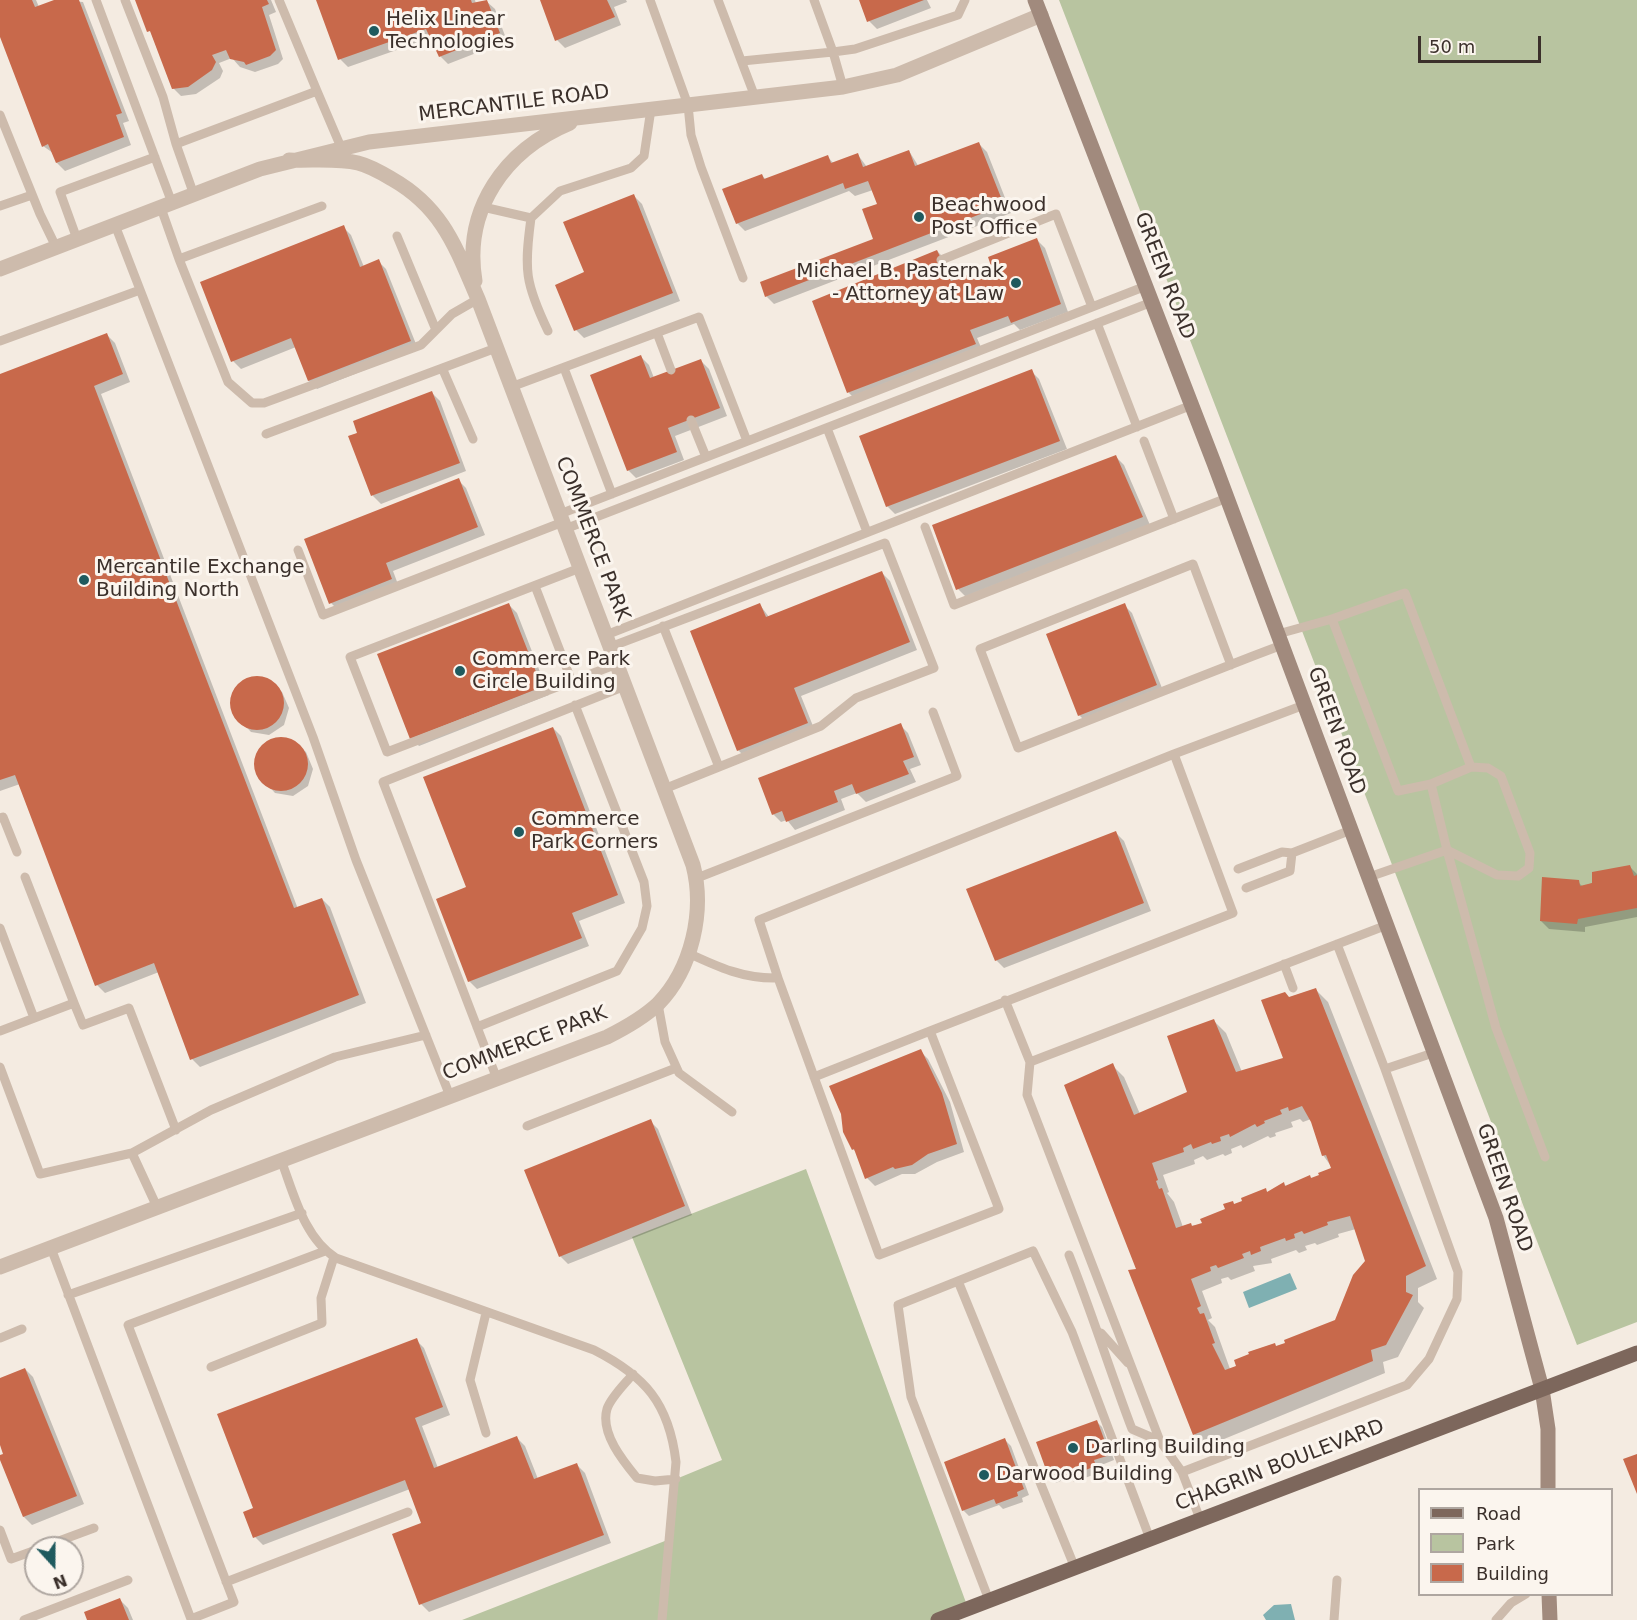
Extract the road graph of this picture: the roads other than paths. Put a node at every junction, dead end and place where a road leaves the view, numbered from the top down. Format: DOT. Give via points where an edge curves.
graph roads {
  1 [pos="96,0"];
  2 [pos="125,0"];
  3 [pos="279,0"];
  4 [pos="650,0"];
  5 [pos="718,0"];
  6 [pos="814,0"];
  7 [pos="965,0"];
  8 [pos="1038,7"];
  9 [pos="833,52"];
  10 [pos="742,61"];
  11 [pos="843,87"];
  12 [pos="316,91"];
  13 [pos="755,97"];
  14 [pos="688,105"];
  15 [pos="651,109"];
  16 [pos="0,115"];
  17 [pos="587,117"];
  18 [pos="176,144"];
  19 [pos="344,156"];
  20 [pos="155,157"];
  21 [pos="32,195"];
  22 [pos="194,195"];
  23 [pos="0,206"];
  24 [pos="167,206"];
  25 [pos="322,206"];
  26 [pos="483,207"];
  27 [pos="531,218"];
  28 [pos="115,225"];
  29 [pos="397,236"];
  30 [pos="77,239"];
  31 [pos="56,247"];
  32 [pos="179,259"];
  33 [pos="941,260"];
  34 [pos="0,269"];
  35 [pos="743,278"];
  36 [pos="1146,286"];
  37 [pos="140,290"];
  38 [pos="478,299"];
  39 [pos="1152,302"];
  40 [pos="1092,308"];
  41 [pos="1097,323"];
  42 [pos="436,330"];
  43 [pos="548,331"];
  44 [pos="657,333"];
  45 [pos="0,341"];
  46 [pos="496,348"];
  47 [pos="564,368"];
  48 [pos="443,370"];
  49 [pos="671,370"];
  50 [pos="511,387"];
  51 [pos="1192,405"];
  52 [pos="691,420"];
  53 [pos="1137,427"];
  54 [pos="827,428"];
  55 [pos="266,434"];
  56 [pos="473,439"];
  57 [pos="747,441"];
  58 [pos="1144,441"];
  59 [pos="706,457"];
  60 [pos="612,494"];
  61 [pos="1227,498"];
  62 [pos="1173,519"];
  63 [pos="563,522"];
  64 [pos="925,527"];
  65 [pos="867,532"];
  66 [pos="298,550"];
  67 [pos="580,568"];
  68 [pos="535,586"];
  69 [pos="1332,619"];
  70 [pos="663,626"];
  71 [pos="1280,639"];
  72 [pos="608,641"];
  73 [pos="617,664"];
  74 [pos="1231,665"];
  75 [pos="572,682"];
  76 [pos="625,686"];
  77 [pos="575,705"];
  78 [pos="1304,705"];
  79 [pos="933,712"];
  80 [pos="1174,754"];
  81 [pos="719,767"];
  82 [pos="1471,767"];
  83 [pos="1431,784"];
  84 [pos="664,789"];
  85 [pos="0,818"];
  86 [pos="1351,830"];
  87 [pos="1447,850"];
  88 [pos="16,852"];
  89 [pos="1292,853"];
  90 [pos="1238,868"];
  91 [pos="25,877"];
  92 [pos="697,878"];
  93 [pos="1369,878"];
  94 [pos="1246,888"];
  95 [pos="1386,925"];
  96 [pos="0,928"];
  97 [pos="1337,944"];
  98 [pos="688,953"];
  99 [pos="1284,964"];
  100 [pos="778,978"];
  101 [pos="1293,988"];
  102 [pos="1005,1000"];
  103 [pos="74,1003"];
  104 [pos="658,1004"];
  105 [pos="34,1018"];
  106 [pos="477,1027"];
  107 [pos="930,1031"];
  108 [pos="0,1032"];
  109 [pos="426,1035"];
  110 [pos="1433,1053"];
  111 [pos="1030,1062"];
  112 [pos="0,1067"];
  113 [pos="676,1068"];
  114 [pos="1385,1069"];
  115 [pos="814,1077"];
  116 [pos="497,1078"];
  117 [pos="450,1096"];
  118 [pos="732,1112"];
  119 [pos="527,1126"];
  120 [pos="176,1130"];
  121 [pos="132,1153"];
  122 [pos="1545,1157"];
  123 [pos="281,1160"];
  124 [pos="157,1207"];
  125 [pos="302,1214"];
  126 [pos="51,1248"];
  127 [pos="325,1251"];
  128 [pos="1069,1255"];
  129 [pos="334,1257"];
  130 [pos="0,1267"];
  131 [pos="958,1281"];
  132 [pos="68,1295"];
  133 [pos="486,1312"];
  134 [pos="22,1329"];
  135 [pos="1099,1331"];
  136 [pos="0,1338"];
  137 [pos="1637,1353"];
  138 [pos="1131,1366"];
  139 [pos="211,1367"];
  140 [pos="633,1374"];
  141 [pos="1542,1389"];
  142 [pos="486,1433"];
  143 [pos="1160,1441"];
  144 [pos="1182,1472"];
  145 [pos="676,1479"];
  146 [pos="1548,1488"];
  147 [pos="408,1512"];
  148 [pos="1200,1519"];
  149 [pos="94,1528"];
  150 [pos="0,1530"];
  151 [pos="73,1536"];
  152 [pos="1150,1539"];
  153 [pos="24,1554"];
  154 [pos="1074,1568"];
  155 [pos="128,1580"];
  156 [pos="1337,1580"];
  157 [pos="226,1582"];
  158 [pos="1523,1596"];
  159 [pos="1549,1596"];
  160 [pos="989,1600"];
  161 [pos="24,1620"];
  162 [pos="662,1620"];
  163 [pos="938,1620"];
  164 [pos="1334,1620"];
  165 [pos="1496,1620"];
  166 [pos="1550,1620"];
  1 -- 20 [label="lane"];
  2 -- 18 [label="lane" via="163,97"];
  3 -- 12 [label="lane"];
  4 -- 14 [label="lane"];
  5 -- 10 [label="lane"];
  6 -- 9 [label="lane"];
  7 -- 9 [label="lane" via="958,15 855,49"];
  8 -- 11 [label="street, MERCANTILE ROAD" via="897,75"];
  8 -- 36 [label="main road, GREEN ROAD"];
  9 -- 10 [label="lane"];
  9 -- 11 [label="lane"];
  10 -- 13 [label="lane"];
  11 -- 13 [label="street, MERCANTILE ROAD"];
  12 -- 18 [label="lane"];
  12 -- 19 [label="lane"];
  13 -- 14 [label="street, MERCANTILE ROAD"];
  14 -- 15 [label="street, MERCANTILE ROAD"];
  14 -- 35 [label="lane" via="700,167"];
  15 -- 17 [label="street, MERCANTILE ROAD"];
  15 -- 27 [label="lane" via="644,156 631,168 560,191"];
  16 -- 21 [label="lane"];
  17 -- 19 [label="street, MERCANTILE ROAD" via="369,142"];
  17 -- 26 [label="street, COMMERCE PARK" via="551,131 528,146 508,164"];
  18 -- 22 [label="lane"];
  19 -- 22 [label="street, COMMERCE PARK" via="289,160"];
  19 -- 38 [label="street, COMMERCE PARK" via="410,189 433,210 452,239"];
  20 -- 24 [label="lane"];
  20 -- 30 [label="lane" via="60,192"];
  21 -- 23 [label="lane"];
  21 -- 31 [label="lane"];
  22 -- 24 [label="street"];
  24 -- 28 [label="street"];
  24 -- 32 [label="lane"];
  25 -- 32 [label="lane"];
  26 -- 27 [label="lane"];
  26 -- 38 [label="street, COMMERCE PARK" via="473,244"];
  27 -- 43 [label="lane" via="526,261 531,296"];
  28 -- 30 [label="street"];
  28 -- 37 [label="lane"];
  29 -- 42 [label="lane"];
  30 -- 31 [label="street"];
  31 -- 34 [label="street"];
  32 -- 42 [label="lane" via="228,382 252,403 264,403 421,345"];
  33 -- 40 [label="lane" via="1056,214"];
  36 -- 39 [label="main road, GREEN ROAD"];
  36 -- 40 [label="lane"];
  37 -- 45 [label="lane"];
  37 -- 109 [label="lane"];
  38 -- 42 [label="lane" via="452,314"];
  38 -- 46 [label="street, COMMERCE PARK"];
  39 -- 41 [label="lane"];
  39 -- 51 [label="main road, GREEN ROAD"];
  40 -- 57 [label="lane"];
  41 -- 53 [label="lane"];
  41 -- 54 [label="lane"];
  44 -- 47 [label="lane"];
  44 -- 49 [label="lane"];
  44 -- 57 [label="lane" via="699,317"];
  46 -- 48 [label="lane"];
  46 -- 50 [label="street, COMMERCE PARK"];
  47 -- 50 [label="lane"];
  47 -- 60 [label="lane"];
  48 -- 55 [label="lane"];
  48 -- 56 [label="lane"];
  50 -- 63 [label="street, COMMERCE PARK"];
  51 -- 53 [label="lane"];
  51 -- 61 [label="main road, GREEN ROAD"];
  52 -- 59 [label="lane"];
  53 -- 65 [label="lane"];
  54 -- 63 [label="lane"];
  54 -- 65 [label="lane"];
  57 -- 59 [label="lane"];
  58 -- 62 [label="lane"];
  59 -- 60 [label="lane"];
  60 -- 63 [label="lane"];
  61 -- 62 [label="lane"];
  61 -- 71 [label="main road, GREEN ROAD"];
  62 -- 64 [label="lane" via="954,605"];
  63 -- 66 [label="lane" via="323,615"];
  63 -- 67 [label="street, COMMERCE PARK"];
  65 -- 72 [label="lane"];
  67 -- 68 [label="lane"];
  67 -- 72 [label="street, COMMERCE PARK"];
  68 -- 75 [label="lane"];
  68 -- 75 [label="lane" via="350,657 387,752"];
  69 -- 71 [label="lane"];
  69 -- 82 [label="lane" via="1405,593"];
  69 -- 83 [label="lane" via="1398,791"];
  70 -- 72 [label="lane"];
  70 -- 81 [label="lane"];
  70 -- 81 [label="lane" via="885,543 934,668 856,698 821,726"];
  71 -- 74 [label="lane"];
  71 -- 78 [label="main road, GREEN ROAD"];
  72 -- 73 [label="street, COMMERCE PARK"];
  73 -- 75 [label="lane"];
  73 -- 76 [label="street, COMMERCE PARK"];
  74 -- 74 [label="lane" via="1018,748 980,649 1193,564"];
  76 -- 77 [label="lane"];
  76 -- 84 [label="street, COMMERCE PARK"];
  77 -- 106 [label="lane" via="644,882 648,906 642,928 616,971"];
  77 -- 106 [label="lane" via="383,782"];
  78 -- 80 [label="lane"];
  78 -- 86 [label="main road, GREEN ROAD"];
  79 -- 92 [label="lane" via="957,776"];
  80 -- 100 [label="lane" via="759,921"];
  80 -- 102 [label="lane" via="1233,913"];
  81 -- 84 [label="lane"];
  82 -- 83 [label="lane"];
  82 -- 87 [label="lane" via="1488,768 1501,776 1530,853 1528,868 1518,876 1497,875"];
  83 -- 87 [label="lane"];
  84 -- 92 [label="street, COMMERCE PARK"];
  85 -- 88 [label="lane" via="3,817"];
  86 -- 89 [label="lane"];
  86 -- 93 [label="main road, GREEN ROAD"];
  87 -- 93 [label="lane"];
  87 -- 122 [label="lane" via="1496,1028"];
  89 -- 90 [label="lane" via="1282,852"];
  89 -- 94 [label="lane" via="1290,871"];
  91 -- 103 [label="lane"];
  92 -- 98 [label="street, COMMERCE PARK" via="697,919"];
  93 -- 95 [label="main road, GREEN ROAD"];
  95 -- 97 [label="lane"];
  95 -- 110 [label="main road, GREEN ROAD"];
  96 -- 105 [label="lane"];
  97 -- 99 [label="lane"];
  97 -- 114 [label="lane"];
  98 -- 100 [label="lane" via="737,974"];
  98 -- 104 [label="street, COMMERCE PARK" via="674,984"];
  99 -- 101 [label="lane"];
  99 -- 111 [label="lane"];
  100 -- 115 [label="lane"];
  102 -- 107 [label="lane"];
  102 -- 111 [label="lane"];
  103 -- 105 [label="lane"];
  103 -- 120 [label="lane" via="83,1025 129,1008"];
  104 -- 113 [label="lane" via="665,1042"];
  104 -- 116 [label="street, COMMERCE PARK" via="633,1024 607,1037"];
  105 -- 108 [label="lane"];
  106 -- 116 [label="lane"];
  107 -- 115 [label="lane"];
  107 -- 115 [label="lane" via="999,1209 879,1255"];
  109 -- 117 [label="lane"];
  109 -- 120 [label="lane" via="335,1057 211,1110"];
  110 -- 114 [label="lane"];
  110 -- 141 [label="main road, GREEN ROAD" via="1496,1218"];
  111 -- 138 [label="lane" via="1027,1095"];
  112 -- 121 [label="lane" via="40,1174"];
  113 -- 118 [label="lane"];
  113 -- 119 [label="lane"];
  114 -- 144 [label="lane" via="1458,1272 1457,1299 1429,1359 1407,1385"];
  116 -- 117 [label="street, COMMERCE PARK"];
  117 -- 123 [label="street, COMMERCE PARK"];
  120 -- 121 [label="lane"];
  121 -- 124 [label="lane"];
  123 -- 124 [label="street, COMMERCE PARK"];
  123 -- 125 [label="lane"];
  124 -- 126 [label="street, COMMERCE PARK"];
  125 -- 127 [label="lane" via="310,1233"];
  125 -- 132 [label="lane"];
  126 -- 130 [label="street, COMMERCE PARK"];
  126 -- 132 [label="lane"];
  127 -- 129 [label="lane"];
  127 -- 157 [label="lane" via="128,1325"];
  128 -- 135 [label="lane"];
  129 -- 133 [label="lane"];
  129 -- 139 [label="lane" via="321,1298 322,1323"];
  131 -- 152 [label="lane" via="1033,1251 1090,1379"];
  131 -- 154 [label="lane"];
  131 -- 160 [label="lane" via="898,1305 911,1397"];
  132 -- 157 [label="lane" via="191,1619 234,1602"];
  133 -- 140 [label="lane" via="594,1350"];
  133 -- 142 [label="lane" via="470,1380"];
  134 -- 136 [label="lane"];
  135 -- 138 [label="lane"];
  135 -- 143 [label="lane" via="1102,1351 1132,1429"];
  137 -- 141 [label="main road, CHAGRIN BOULEVARD"];
  138 -- 143 [label="lane"];
  140 -- 145 [label="lane" via="649,1389 665,1416 673,1438"];
  140 -- 145 [label="lane" via="607,1409 607,1427 620,1457 637,1478"];
  141 -- 146 [label="main road, GREEN ROAD" via="1548,1429"];
  141 -- 148 [label="main road, CHAGRIN BOULEVARD"];
  143 -- 144 [label="lane"];
  144 -- 148 [label="lane"];
  145 -- 162 [label="lane"];
  147 -- 157 [label="lane"];
  148 -- 152 [label="main road, CHAGRIN BOULEVARD"];
  149 -- 151 [label="lane"];
  150 -- 153 [label="lane" via="11,1558"];
  152 -- 154 [label="main road, CHAGRIN BOULEVARD"];
  154 -- 160 [label="main road, CHAGRIN BOULEVARD"];
  155 -- 161 [label="lane"];
  156 -- 164 [label="lane"];
  158 -- 165 [label="lane"];
  159 -- 166 [label="main road"];
  160 -- 163 [label="main road, CHAGRIN BOULEVARD"];
}
